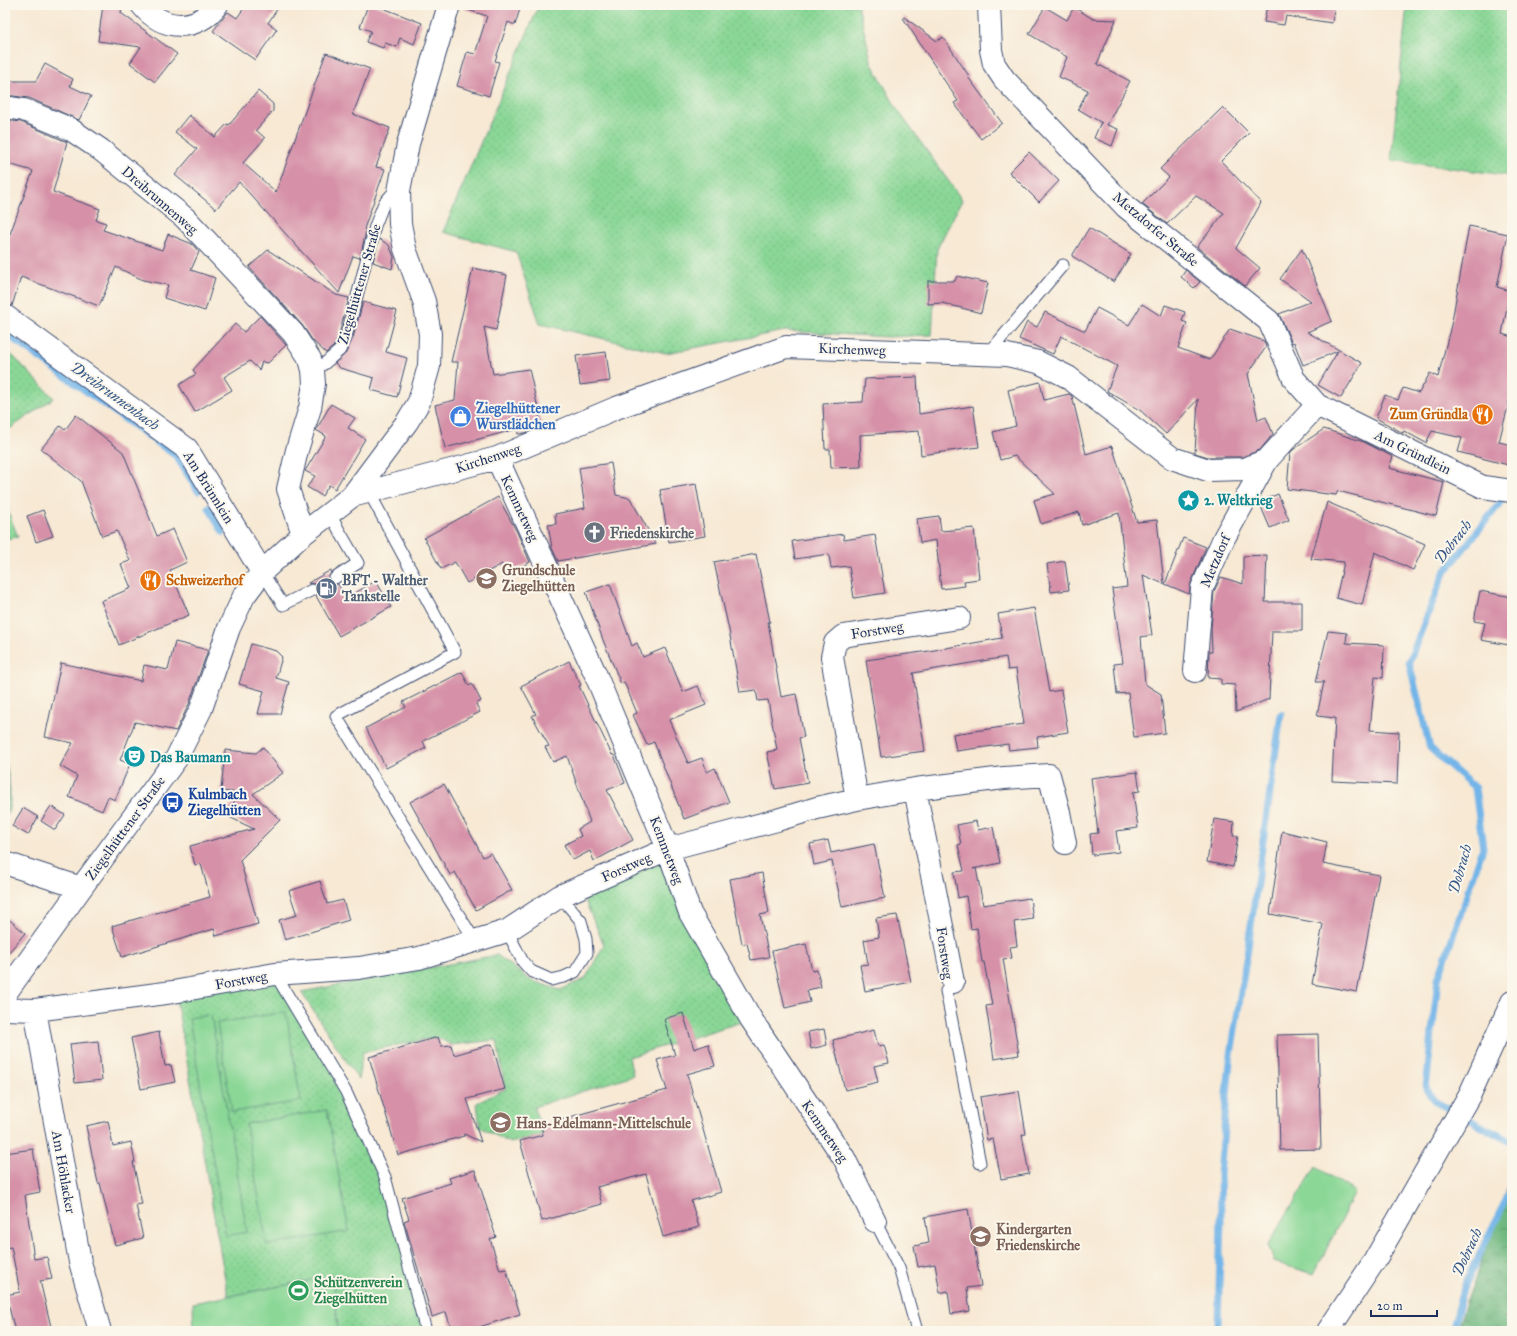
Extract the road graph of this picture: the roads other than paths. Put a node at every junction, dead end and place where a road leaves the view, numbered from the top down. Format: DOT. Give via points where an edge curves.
graph roads {
  1 [pos="142,5"];
  2 [pos="217,5"];
  3 [pos="449,5"];
  4 [pos="992,8"];
  5 [pos="5,107"];
  6 [pos="399,191"];
  7 [pos="1063,265"];
  8 [pos="5,316"];
  9 [pos="988,354"];
  10 [pos="313,370"];
  11 [pos="1317,405"];
  12 [pos="497,458"];
  13 [pos="1267,460"];
  14 [pos="1512,491"];
  15 [pos="360,494"];
  16 [pos="329,513"];
  17 [pos="303,534"];
  18 [pos="262,572"];
  19 [pos="335,578"];
  20 [pos="312,590"];
  21 [pos="959,618"];
  22 [pos="1195,671"];
  23 [pos="915,789"];
  24 [pos="857,799"];
  25 [pos="1065,843"];
  26 [pos="668,849"];
  27 [pos="5,863"];
  28 [pos="81,888"];
  29 [pos="560,896"];
  30 [pos="507,931"];
  31 [pos="475,941"];
  32 [pos="275,974"];
  33 [pos="953,982"];
  34 [pos="5,994"];
  35 [pos="1512,1002"];
  36 [pos="5,1009"];
  37 [pos="35,1010"];
  38 [pos="980,1163"];
  39 [pos="875,1221"];
  40 [pos="100,1331"];
  41 [pos="426,1331"];
  42 [pos="917,1331"];
  43 [pos="1328,1331"];
  1 -- 2 [label="street" via="160,21 182,26 197,23"];
  3 -- 6 [label="street, Ziegelhüttener Straße" via="408,144"];
  4 -- 11 [label="street, Metzdorfer Straße" via="991,50 994,64 1004,80 1126,207 1269,321 1294,379"];
  5 -- 10 [label="street, Dreibrunnenweg" via="24,110 70,129 101,150 185,218 293,333 310,359"];
  6 -- 10 [label="lane, Ziegelhüttener Straße" via="384,203 375,226 352,316 340,350"];
  6 -- 15 [label="street, Ziegelhüttener Straße" via="402,236 424,301 430,334 429,366 419,402"];
  7 -- 9 [label="lane"];
  8 -- 18 [label="street, Am Brünnlein" via="187,449"];
  9 -- 12 [label="street, Kirchenweg" via="786,347 616,408"];
  9 -- 13 [label="street, Kirchenweg" via="1007,355 1038,362 1068,377 1172,458 1208,470 1245,469"];
  10 -- 17 [label="street" via="314,384 310,408 296,450 288,489"];
  11 -- 13 [label="street, Kirchenweg"];
  11 -- 14 [label="street, Am Gründlein" via="1483,487"];
  12 -- 15 [label="street, Kirchenweg"];
  12 -- 26 [label="street, Kemmetweg" via="595,673"];
  13 -- 22 [label="street, Metzdorf" via="1224,538 1202,588"];
  15 -- 16 [label="street, Ziegelhüttener Straße"];
  15 -- 31 [label="lane" via="455,652 336,716"];
  16 -- 17 [label="street, Ziegelhüttener Straße"];
  16 -- 19 [label="lane" via="358,563"];
  17 -- 18 [label="street, Ziegelhüttener Straße"];
  18 -- 20 [label="lane" via="283,605"];
  18 -- 28 [label="street, Ziegelhüttener Straße" via="244,596 229,628 201,709 176,759"];
  21 -- 24 [label="street, Forstweg" via="843,636 835,643 832,657"];
  23 -- 24 [label="street, Forstweg"];
  23 -- 25 [label="street, Forstweg" via="1049,775"];
  23 -- 33 [label="street, Forstweg"];
  24 -- 26 [label="street, Forstweg"];
  26 -- 29 [label="street, Forstweg"];
  26 -- 39 [label="street, Kemmetweg" via="690,913 751,1019 844,1158"];
  27 -- 28 [label="street"];
  28 -- 34 [label="street, Ziegelhüttener Straße"];
  29 -- 30 [label="street, Forstweg"];
  29 -- 30 [label="lane" via="581,921 586,939 587,953 575,972 551,980 531,971 523,962"];
  30 -- 31 [label="street, Forstweg"];
  31 -- 32 [label="street, Forstweg" via="411,959 359,968"];
  32 -- 37 [label="street, Forstweg" via="173,992"];
  32 -- 41 [label="lane" via="346,1092 384,1177"];
  33 -- 38 [label="lane, Forstweg" via="946,992"];
  35 -- 43 [label="street" via="1470,1094 1375,1260"];
  36 -- 37 [label="street, Forstweg"];
  37 -- 40 [label="street, Am Höhlacker" via="80,1262"];
  39 -- 42 [label="lane" via="899,1268"];
}
